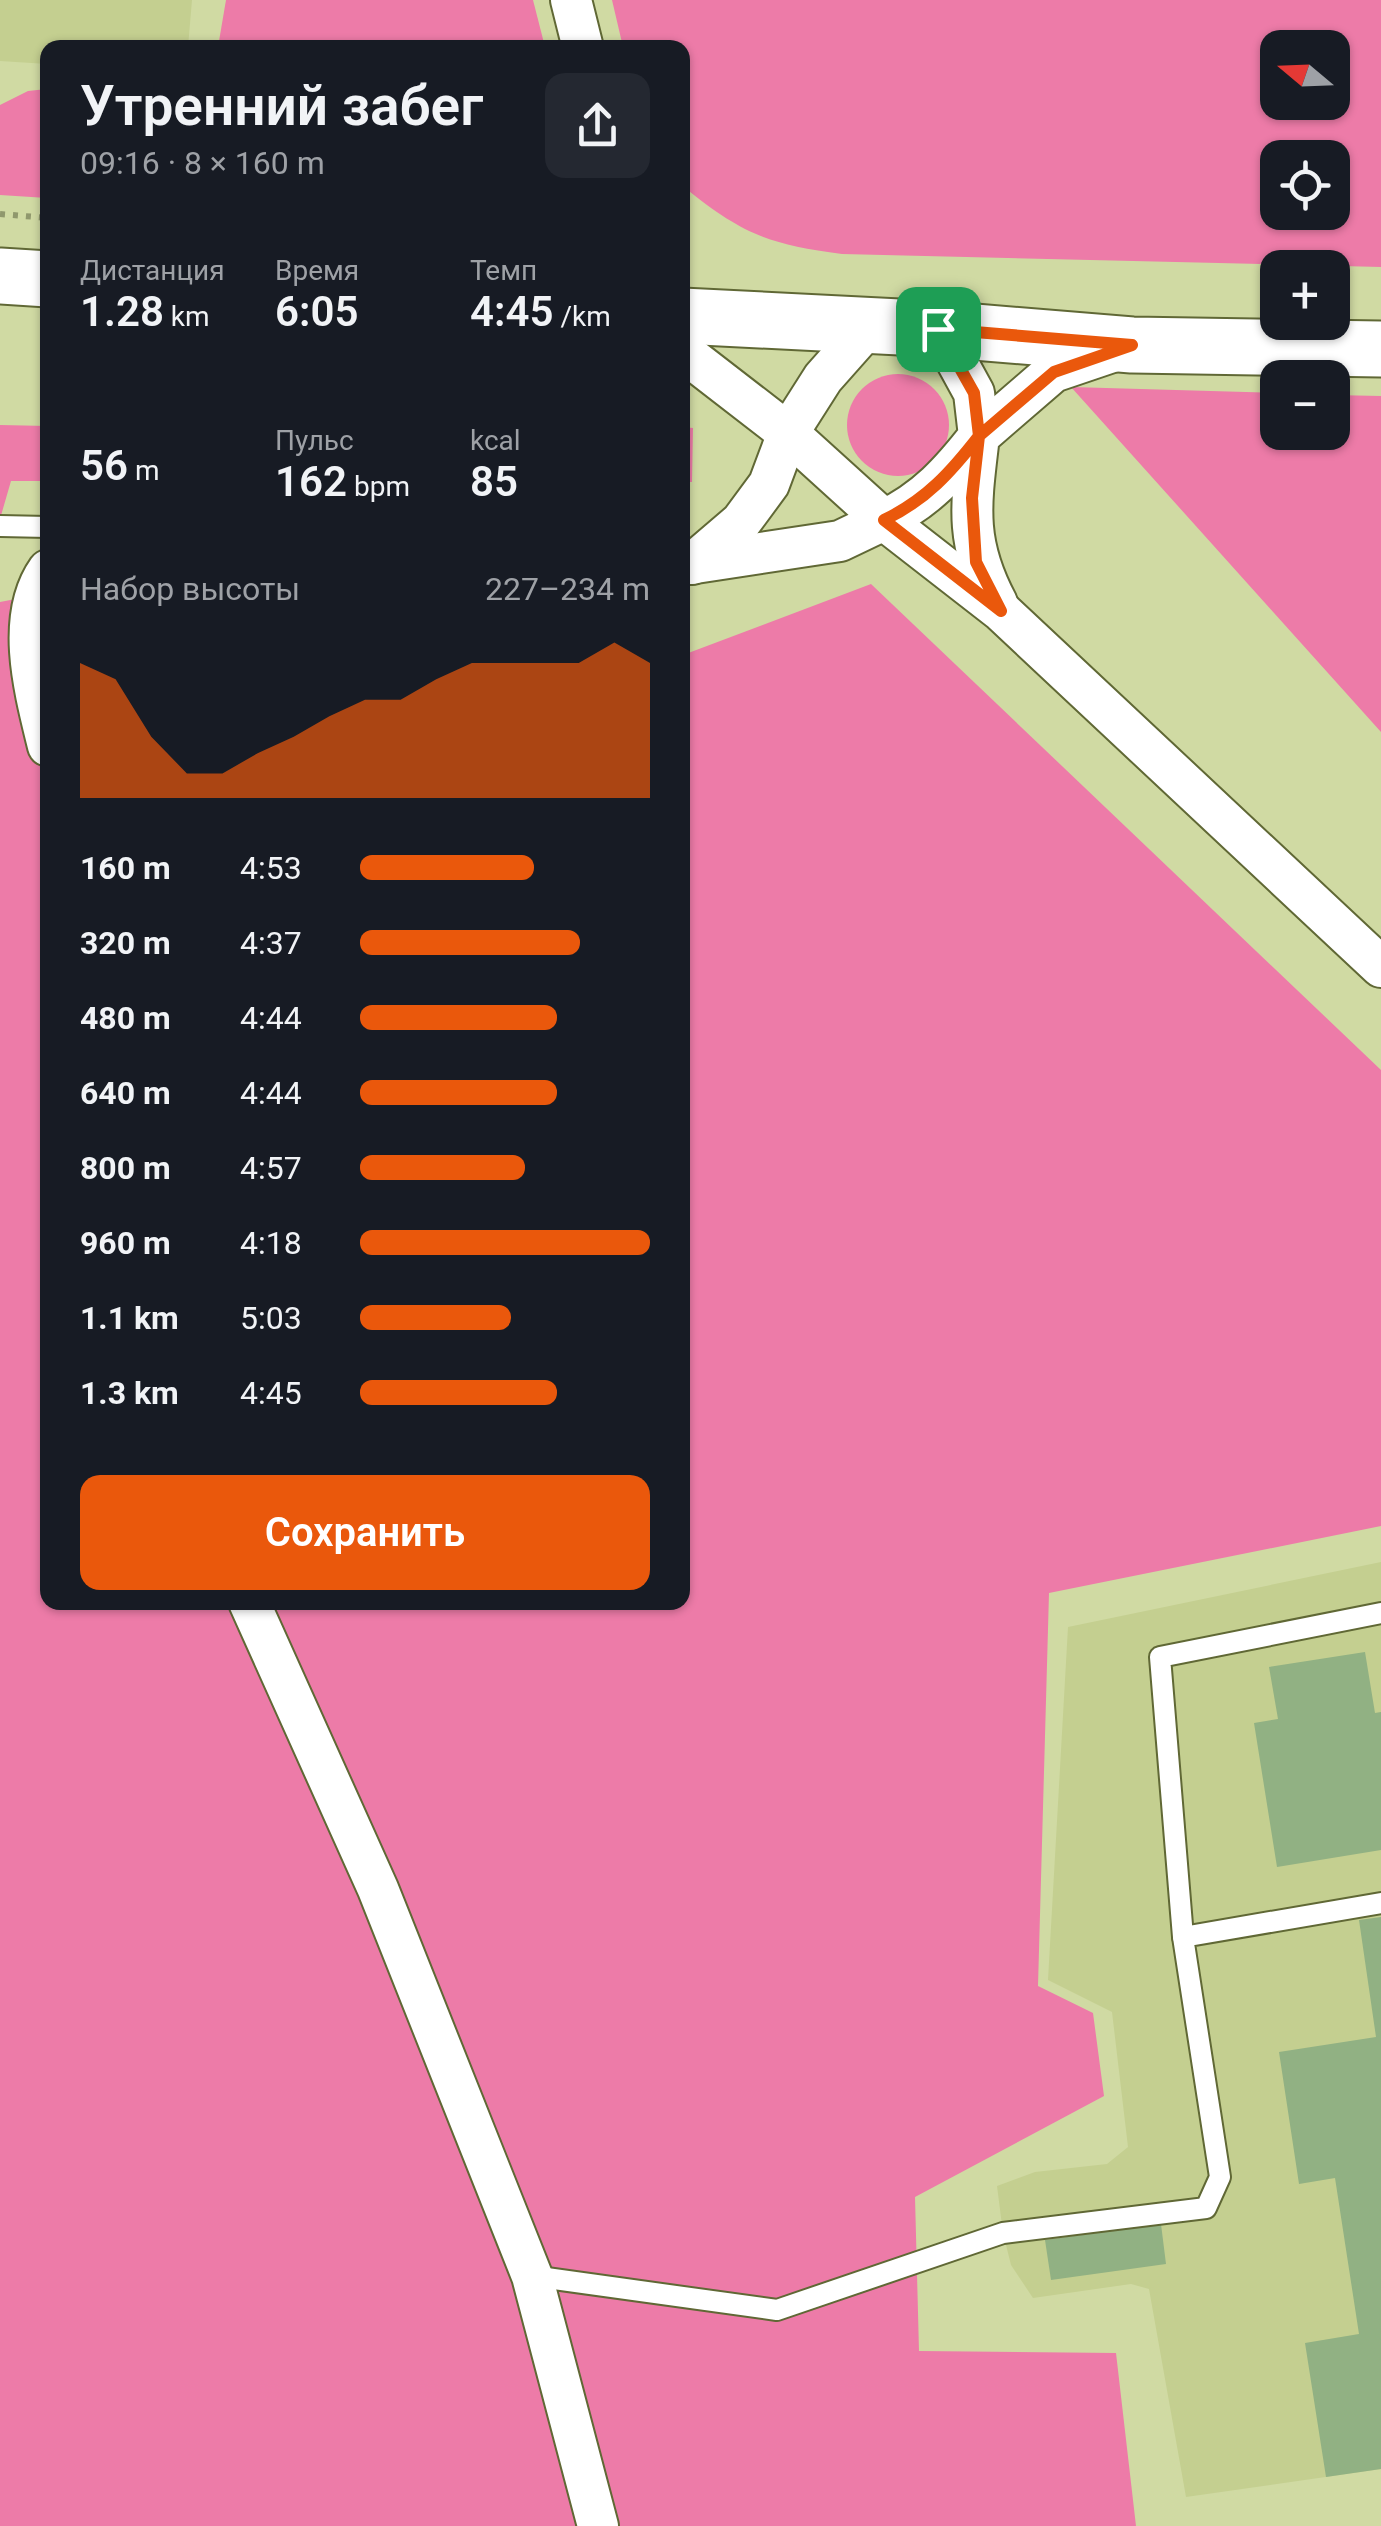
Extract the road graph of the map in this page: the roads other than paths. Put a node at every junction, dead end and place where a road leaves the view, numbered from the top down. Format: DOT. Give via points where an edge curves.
graph roads {
  1 [pos="571,0"];
  2 [pos="582,40"];
  3 [pos="0,276"];
  4 [pos="40,278"];
  5 [pos="690,316"];
  6 [pos="870,326"];
  7 [pos="938,329"];
  8 [pos="1132,345"];
  9 [pos="1381,349"];
  10 [pos="690,357"];
  11 [pos="788,433"];
  12 [pos="979,436"];
  13 [pos="884,520"];
  14 [pos="0,526"];
  15 [pos="40,527"];
  16 [pos="690,563"];
  17 [pos="690,565"];
  18 [pos="40,581"];
  19 [pos="1001,611"];
  20 [pos="40,714"];
  21 [pos="1381,967"];
  22 [pos="253,1610"];
  23 [pos="1381,1613"];
  24 [pos="1381,1903"];
  25 [pos="1184,1937"];
  26 [pos="532,2276"];
  27 [pos="598,2526"];
  1 -- 2 [label="street"];
  3 -- 4 [label="main road"];
  5 -- 6 [label="main road"];
  6 -- 7 [label="main road"];
  6 -- 11 [label="street" via="823,378"];
  7 -- 8 [label="main road"];
  7 -- 12 [label="street" via="974,393"];
  8 -- 9 [label="main road"];
  8 -- 12 [label="street" via="1054,372"];
  10 -- 11 [label="street"];
  11 -- 13 [label="street"];
  11 -- 16 [label="street" via="770,484 741,522"];
  12 -- 13 [label="street" via="945,480"];
  12 -- 19 [label="street" via="972,498 976,562"];
  13 -- 17 [label="street" via="840,542"];
  13 -- 19 [label="street"];
  14 -- 15 [label="lane"];
  18 -- 20 [label="street" via="34,590 31,677"];
  19 -- 21 [label="street"];
  22 -- 26 [label="street" via="378,1889"];
  23 -- 25 [label="lane" via="1160,1658"];
  24 -- 25 [label="lane"];
  25 -- 26 [label="lane" via="1220,2177 1206,2208 1003,2233 777,2310"];
  26 -- 27 [label="street"];
}
